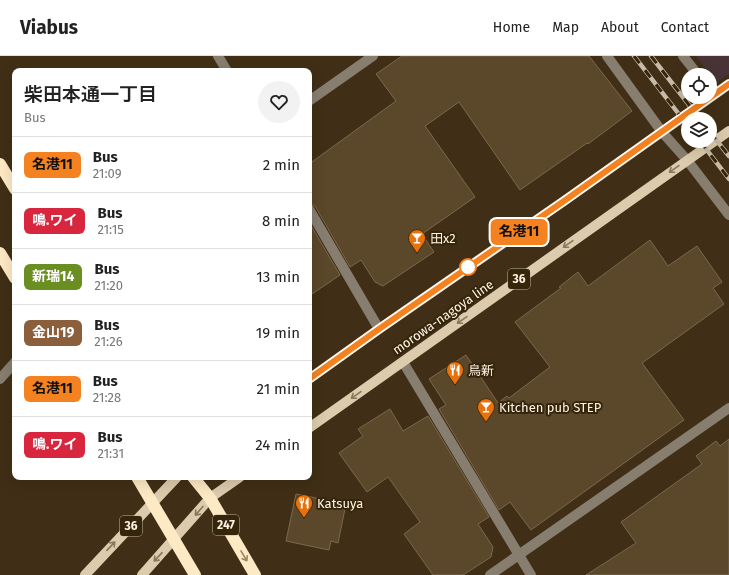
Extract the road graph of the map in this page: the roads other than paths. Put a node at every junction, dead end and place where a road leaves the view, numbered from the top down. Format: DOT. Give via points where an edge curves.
graph roads {
  1 [pos="218,56"];
  2 [pos="373,56"];
  3 [pos="607,56"];
  4 [pos="683,56"];
  5 [pos="225,68"];
  6 [pos="692,68"];
  7 [pos="729,84"];
  8 [pos="717,91"];
  9 [pos="312,99"];
  10 [pos="698,104"];
  11 [pos="729,131"];
  12 [pos="662,132"];
  13 [pos="687,160"];
  14 [pos="0,164"];
  15 [pos="12,184"];
  16 [pos="312,214"];
  17 [pos="729,215"];
  18 [pos="0,253"];
  19 [pos="12,273"];
  20 [pos="379,329"];
  21 [pos="403,362"];
  22 [pos="12,365"];
  23 [pos="312,377"];
  24 [pos="0,379"];
  25 [pos="729,408"];
  26 [pos="312,426"];
  27 [pos="139,480"];
  28 [pos="174,480"];
  29 [pos="195,480"];
  30 [pos="236,480"];
  31 [pos="210,498"];
  32 [pos="152,502"];
  33 [pos="174,540"];
  34 [pos="518,554"];
  35 [pos="85,575"];
  36 [pos="142,575"];
  37 [pos="195,575"];
  38 [pos="255,575"];
  39 [pos="490,575"];
  40 [pos="531,575"];
  1 -- 5 [label="street"];
  2 -- 9 [label="street"];
  3 -- 12 [label="street"];
  4 -- 6 [label="street"];
  7 -- 8 [label="main road, morowa-nagoya line"];
  10 -- 12 [label="main road, morowa-nagoya line"];
  11 -- 13 [label="main road, morowa-nagoya line / 36"];
  12 -- 13 [label="street"];
  12 -- 20 [label="main road, morowa-nagoya line"];
  13 -- 17 [label="street"];
  13 -- 21 [label="main road, morowa-nagoya line / 36, one-way"];
  14 -- 15 [label="highway"];
  16 -- 20 [label="street"];
  18 -- 19 [label="highway"];
  20 -- 23 [label="main road, morowa-nagoya line"];
  21 -- 26 [label="main road, morowa-nagoya line / 36, one-way"];
  21 -- 34 [label="street"];
  22 -- 24 [label="street"];
  25 -- 34 [label="street"];
  27 -- 32 [label="highway"];
  28 -- 32 [label="main road, 36"];
  29 -- 31 [label="highway, 247"];
  30 -- 31 [label="main road"];
  31 -- 33 [label="main road, one-way"];
  31 -- 38 [label="highway, 247, one-way"];
  32 -- 33 [label="highway"];
  35 -- 32 [label="main road, 36, one-way"];
  33 -- 36 [label="main road, one-way"];
  33 -- 37 [label="highway"];
  34 -- 39 [label="street"];
  34 -- 40 [label="street"];
}
